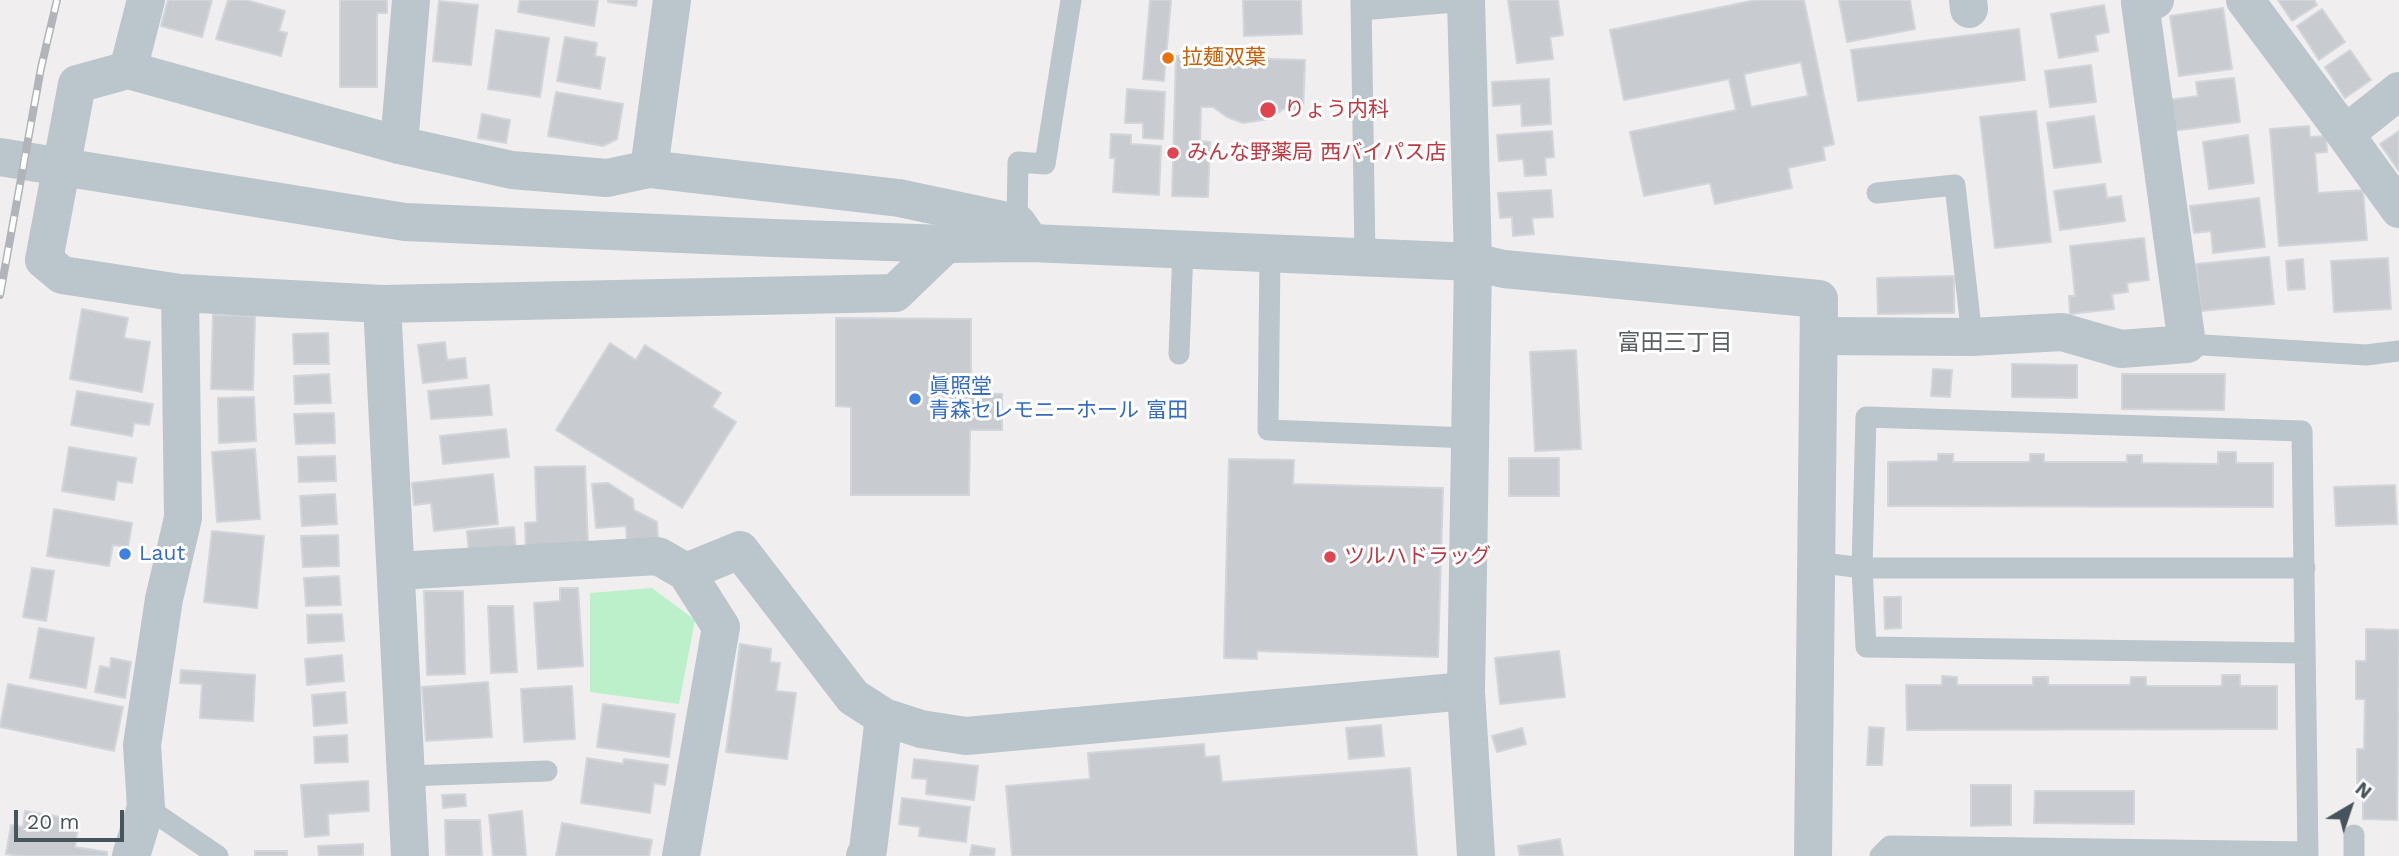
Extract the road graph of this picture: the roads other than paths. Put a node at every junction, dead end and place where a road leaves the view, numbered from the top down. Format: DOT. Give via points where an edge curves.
graph roads {
  1 [pos="146,0"];
  2 [pos="411,0"];
  3 [pos="672,0"];
  4 [pos="1071,0"];
  5 [pos="2155,0"];
  6 [pos="2245,0"];
  7 [pos="1466,1"];
  8 [pos="1361,5"];
  9 [pos="128,70"];
  10 [pos="2399,90"];
  11 [pos="2345,134"];
  12 [pos="399,145"];
  13 [pos="0,157"];
  14 [pos="649,169"];
  15 [pos="1877,193"];
  16 [pos="2399,209"];
  17 [pos="1024,233"];
  18 [pos="946,244"];
  19 [pos="1182,249"];
  20 [pos="1270,253"];
  21 [pos="1365,257"];
  22 [pos="1473,262"];
  23 [pos="180,293"];
  24 [pos="382,304"];
  25 [pos="1820,336"];
  26 [pos="1972,337"];
  27 [pos="2187,344"];
  28 [pos="2399,351"];
  29 [pos="1179,354"];
  30 [pos="1469,438"];
  31 [pos="1816,562"];
  32 [pos="1862,568"];
  33 [pos="2305,568"];
  34 [pos="396,571"];
  35 [pos="686,572"];
  36 [pos="2305,653"];
  37 [pos="1466,691"];
  38 [pos="884,717"];
  39 [pos="547,771"];
  40 [pos="406,776"];
  41 [pos="146,807"];
  42 [pos="2308,854"];
  43 [pos="131,856"];
  44 [pos="218,856"];
  45 [pos="410,856"];
  46 [pos="681,856"];
  47 [pos="866,856"];
  48 [pos="1476,856"];
  49 [pos="1813,856"];
  50 [pos="1880,856"];
  1 -- 9 [label="street"];
  2 -- 12 [label="street"];
  3 -- 14 [label="street"];
  4 -- 17 [label="lane" via="1045,164 1018,162"];
  5 -- 27 [label="street" via="2140,4"];
  6 -- 11 [label="street"];
  7 -- 8 [label="lane"];
  7 -- 22 [label="street"];
  8 -- 21 [label="lane"];
  9 -- 12 [label="street"];
  9 -- 23 [label="street" via="77,84 44,260 62,275"];
  10 -- 11 [label="street"];
  11 -- 16 [label="street"];
  12 -- 14 [label="street" via="512,170 607,178"];
  13 -- 18 [label="street" via="405,222"];
  14 -- 17 [label="street" via="899,198"];
  15 -- 26 [label="lane" via="1955,185"];
  17 -- 18 [label="street"];
  17 -- 19 [label="street"];
  18 -- 24 [label="street" via="895,293"];
  19 -- 20 [label="street"];
  19 -- 29 [label="lane"];
  20 -- 21 [label="street"];
  20 -- 30 [label="lane" via="1268,430"];
  21 -- 22 [label="street"];
  22 -- 25 [label="street" via="1504,269 1819,299"];
  22 -- 30 [label="street"];
  23 -- 24 [label="street"];
  23 -- 41 [label="street" via="183,517 164,599 142,745"];
  24 -- 34 [label="street"];
  25 -- 26 [label="street"];
  25 -- 31 [label="street"];
  26 -- 27 [label="street" via="2062,332 2121,349"];
  27 -- 28 [label="lane" via="2366,355"];
  30 -- 37 [label="street"];
  31 -- 32 [label="lane"];
  31 -- 49 [label="street"];
  32 -- 33 [label="lane"];
  32 -- 33 [label="lane" via="1866,417 2302,431"];
  32 -- 36 [label="lane" via="1866,647"];
  33 -- 36 [label="lane"];
  34 -- 35 [label="street" via="658,556"];
  34 -- 40 [label="street"];
  35 -- 38 [label="street" via="740,550 853,697"];
  35 -- 46 [label="street" via="721,627"];
  36 -- 42 [label="lane"];
  37 -- 38 [label="street" via="966,736"];
  37 -- 48 [label="street"];
  38 -- 47 [label="street"];
  39 -- 40 [label="lane"];
  40 -- 45 [label="street"];
  41 -- 43 [label="street"];
  41 -- 44 [label="lane"];
  42 -- 50 [label="lane" via="1889,846"];
}
